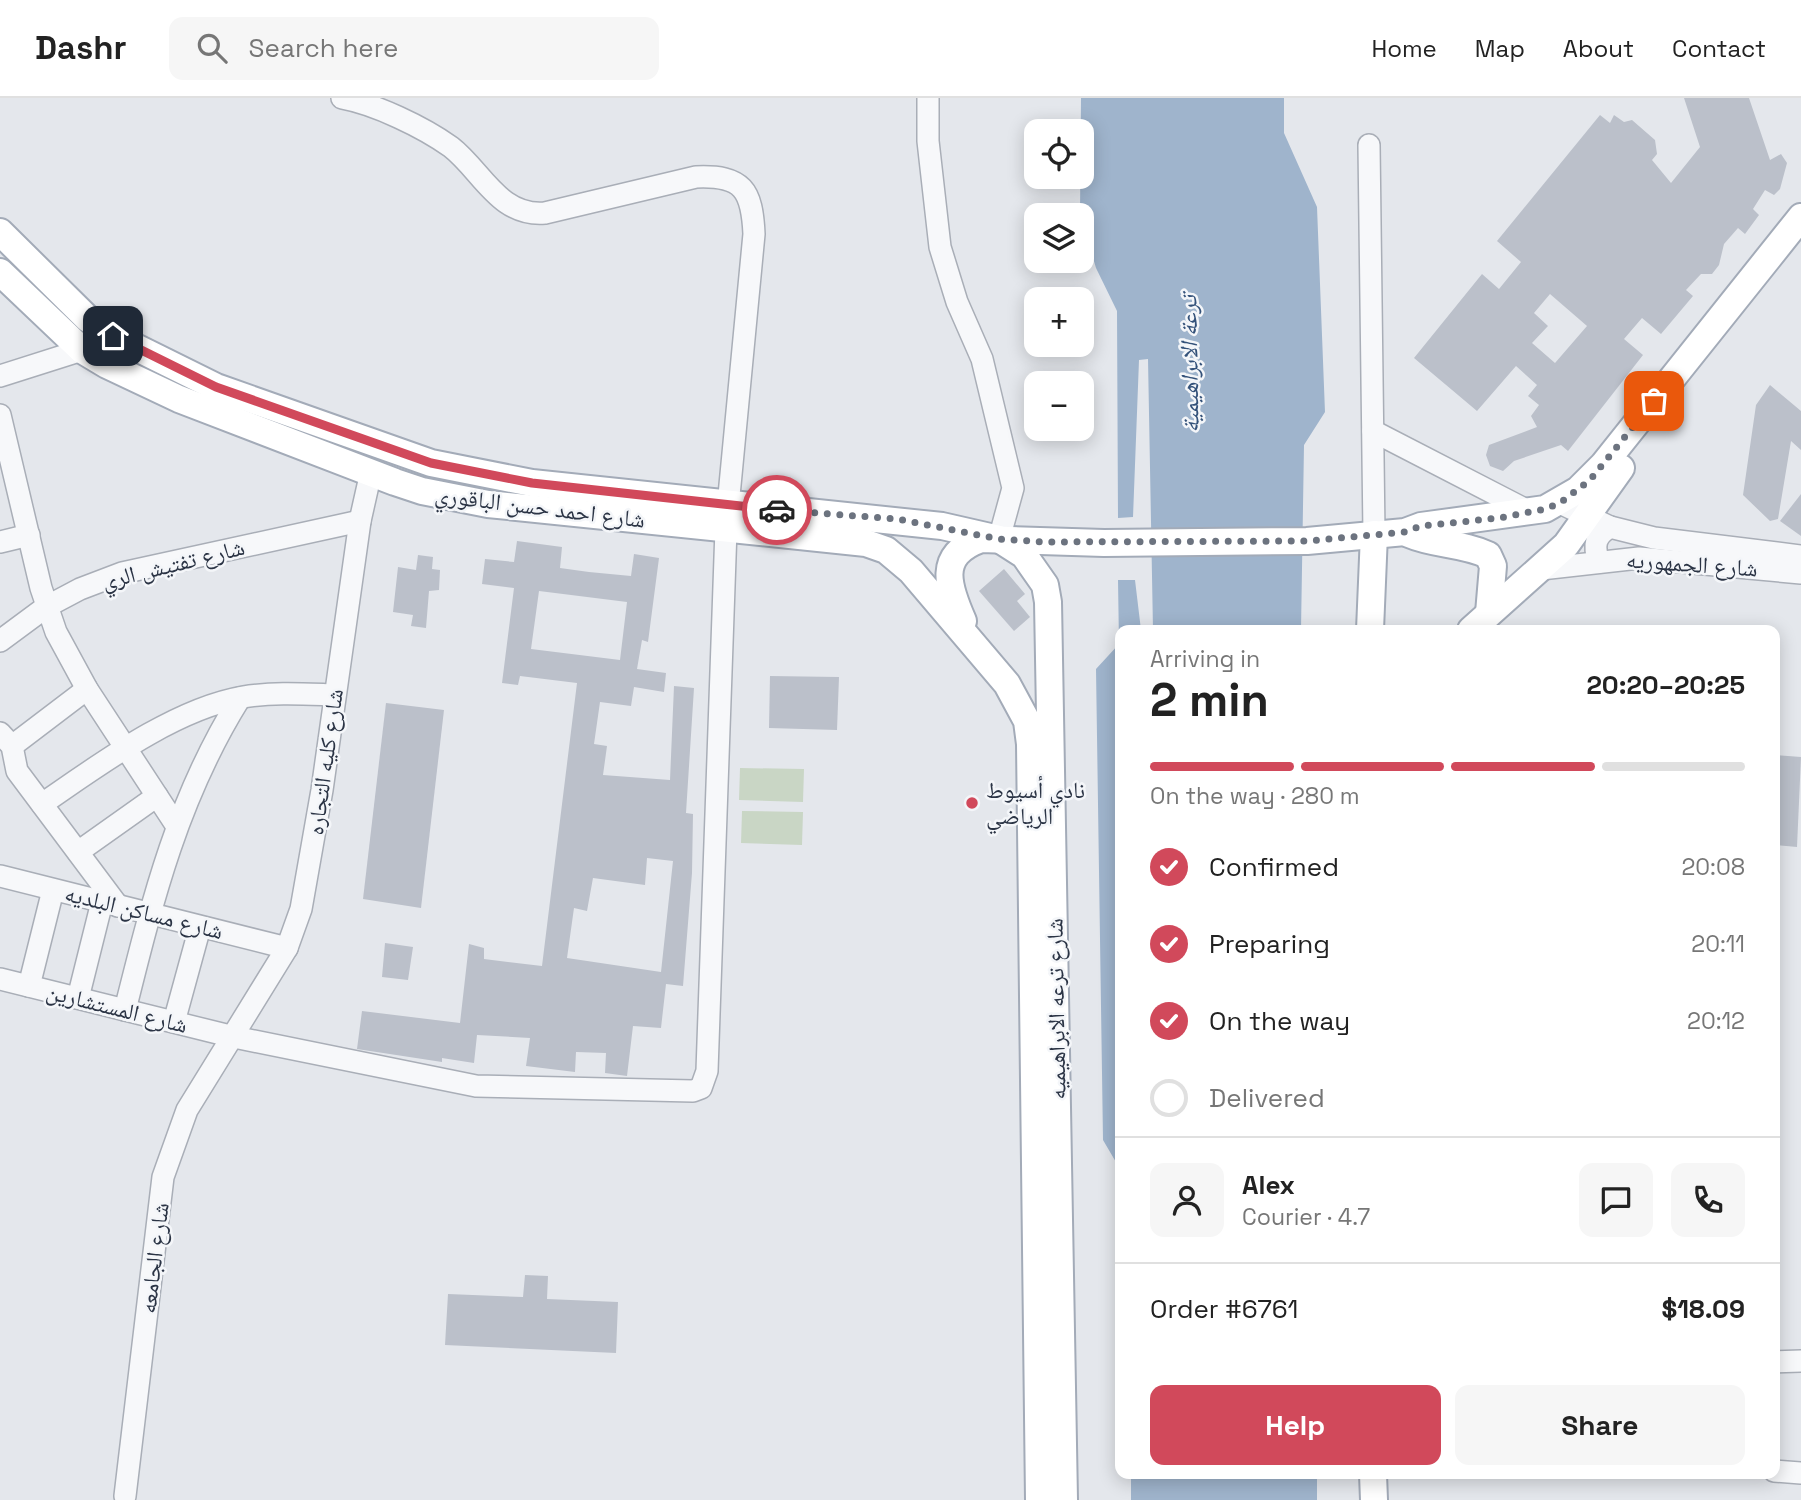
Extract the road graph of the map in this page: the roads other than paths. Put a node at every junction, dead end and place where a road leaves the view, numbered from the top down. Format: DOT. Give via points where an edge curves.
graph roads {
  1 [pos="342,98"];
  2 [pos="928,98"];
  3 [pos="1369,145"];
  4 [pos="1801,217"];
  5 [pos="0,232"];
  6 [pos="1801,246"];
  7 [pos="23,255"];
  8 [pos="1,274"];
  9 [pos="82,350"];
  10 [pos="0,376"];
  11 [pos="0,415"];
  12 [pos="1373,431"];
  13 [pos="431,463"];
  14 [pos="371,472"];
  15 [pos="422,491"];
  16 [pos="1545,508"];
  17 [pos="1586,514"];
  18 [pos="727,517"];
  19 [pos="359,521"];
  20 [pos="1611,527"];
  21 [pos="1405,532"];
  22 [pos="1374,534"];
  23 [pos="29,535"];
  24 [pos="999,539"];
  25 [pos="0,542"];
  26 [pos="1801,556"];
  27 [pos="1599,562"];
  28 [pos="1547,564"];
  29 [pos="1801,573"];
  30 [pos="46,607"];
  31 [pos="1480,622"];
  32 [pos="1370,625"];
  33 [pos="1,636"];
  34 [pos="972,642"];
  35 [pos="87,689"];
  36 [pos="334,695"];
  37 [pos="240,698"];
  38 [pos="6,739"];
  39 [pos="125,747"];
  40 [pos="9,769"];
  41 [pos="157,796"];
  42 [pos="42,804"];
  43 [pos="176,825"];
  44 [pos="78,852"];
  45 [pos="2,883"];
  46 [pos="53,890"];
  47 [pos="110,904"];
  48 [pos="149,914"];
  49 [pos="200,927"];
  50 [pos="287,948"];
  51 [pos="0,979"];
  52 [pos="29,986"];
  53 [pos="1044,993"];
  54 [pos="78,998"];
  55 [pos="125,1010"];
  56 [pos="174,1022"];
  57 [pos="234,1037"];
  58 [pos="1801,1361"];
  59 [pos="1780,1362"];
  60 [pos="1780,1471"];
  61 [pos="1801,1473"];
  62 [pos="125,1496"];
  63 [pos="1038,1500"];
  64 [pos="1064,1500"];
  1 -- 18 [label="street" via="375,107 450,147 485,185 523,212 545,213 696,177 735,181 747,193 754,234"];
  2 -- 24 [label="street" via="940,247 982,359 1013,488"];
  3 -- 12 [label="street"];
  4 -- 16 [label="main road" via="1603,465"];
  5 -- 7 [label="main road, شارع احمد حسن الباقوري"];
  6 -- 17 [label="main road"];
  7 -- 8 [label="street"];
  7 -- 13 [label="main road, شارع احمد حسن الباقوري" via="88,318 163,362 216,387"];
  8 -- 9 [label="main road, شارع احمد حسن الباقوري"];
  9 -- 10 [label="street"];
  9 -- 14 [label="main road, شارع احمد حسن الباقوري" via="179,399"];
  11 -- 23 [label="street"];
  12 -- 16 [label="street, شارع الجمهوريه"];
  12 -- 22 [label="street"];
  13 -- 15 [label="main road"];
  13 -- 18 [label="main road, شارع احمد حسن الباقوري"];
  14 -- 15 [label="main road, شارع احمد حسن الباقوري"];
  14 -- 19 [label="street, شارع كليه التجاره"];
  15 -- 18 [label="main road, شارع احمد حسن الباقوري" via="488,504"];
  16 -- 17 [label="street, شارع الجمهوريه"];
  16 -- 21 [label="main road"];
  17 -- 20 [label="street, شارع الجمهوريه"];
  17 -- 28 [label="main road"];
  18 -- 24 [label="main road, شارع احمد حسن الباقوري" via="897,519"];
  18 -- 34 [label="main road, شارع احمد حسن الباقوري" via="886,550 911,570"];
  18 -- 57 [label="street, شارع المستشارين" via="707,1071 701,1088 476,1086"];
  19 -- 30 [label="street, شارع تفتيش الري" via="122,573"];
  19 -- 36 [label="street, شارع كليه التجاره"];
  20 -- 26 [label="street, شارع الجمهوريه" via="1676,542"];
  20 -- 27 [label="street" via="1596,539"];
  21 -- 22 [label="main road"];
  21 -- 31 [label="main road" via="1488,555 1493,566"];
  22 -- 24 [label="main road" via="1307,541"];
  22 -- 32 [label="main road"];
  23 -- 25 [label="street"];
  23 -- 30 [label="street"];
  24 -- 34 [label="main road" via="967,544 951,566 951,593"];
  24 -- 53 [label="main road, شارع ترعه الابراهيميه" via="1037,570 1048,602"];
  27 -- 28 [label="street, شارع الجمهوريه"];
  27 -- 29 [label="street, شارع الجمهوريه" via="1665,559"];
  28 -- 31 [label="main road"];
  30 -- 33 [label="street, شارع تفتيش الري"];
  30 -- 35 [label="street"];
  34 -- 53 [label="main road, شارع ترعه الابراهيميه" via="1007,684 1027,721"];
  35 -- 38 [label="street"];
  35 -- 39 [label="street"];
  36 -- 37 [label="street"];
  36 -- 50 [label="street, شارع كليه التجاره" via="308,872"];
  37 -- 39 [label="street" via="205,708"];
  37 -- 43 [label="street" via="204,760"];
  38 -- 40 [label="street"];
  39 -- 41 [label="street"];
  39 -- 42 [label="street"];
  40 -- 42 [label="street"];
  41 -- 43 [label="street"];
  41 -- 44 [label="street"];
  42 -- 44 [label="street"];
  43 -- 48 [label="street"];
  44 -- 47 [label="street"];
  45 -- 46 [label="street, شارع مساكن البلديه"];
  46 -- 47 [label="street, شارع مساكن البلديه"];
  46 -- 52 [label="street"];
  47 -- 48 [label="street, شارع مساكن البلديه"];
  47 -- 54 [label="street"];
  48 -- 49 [label="street, شارع مساكن البلديه"];
  48 -- 55 [label="street"];
  49 -- 50 [label="street, شارع مساكن البلديه"];
  49 -- 56 [label="street"];
  50 -- 57 [label="street, شارع كليه التجاره"];
  51 -- 52 [label="street, شارع المستشارين"];
  52 -- 54 [label="street, شارع المستشارين"];
  53 -- 63 [label="main road, شارع ترعه الابراهيميه"];
  53 -- 64 [label="main road, شارع ترعه الابراهيميه"];
  54 -- 55 [label="street, شارع المستشارين"];
  55 -- 56 [label="street, شارع المستشارين"];
  56 -- 57 [label="street, شارع المستشارين"];
  57 -- 62 [label="street, شارع الجامعه" via="187,1110 163,1177"];
  58 -- 59 [label="street"];
  60 -- 61 [label="street"];
}
